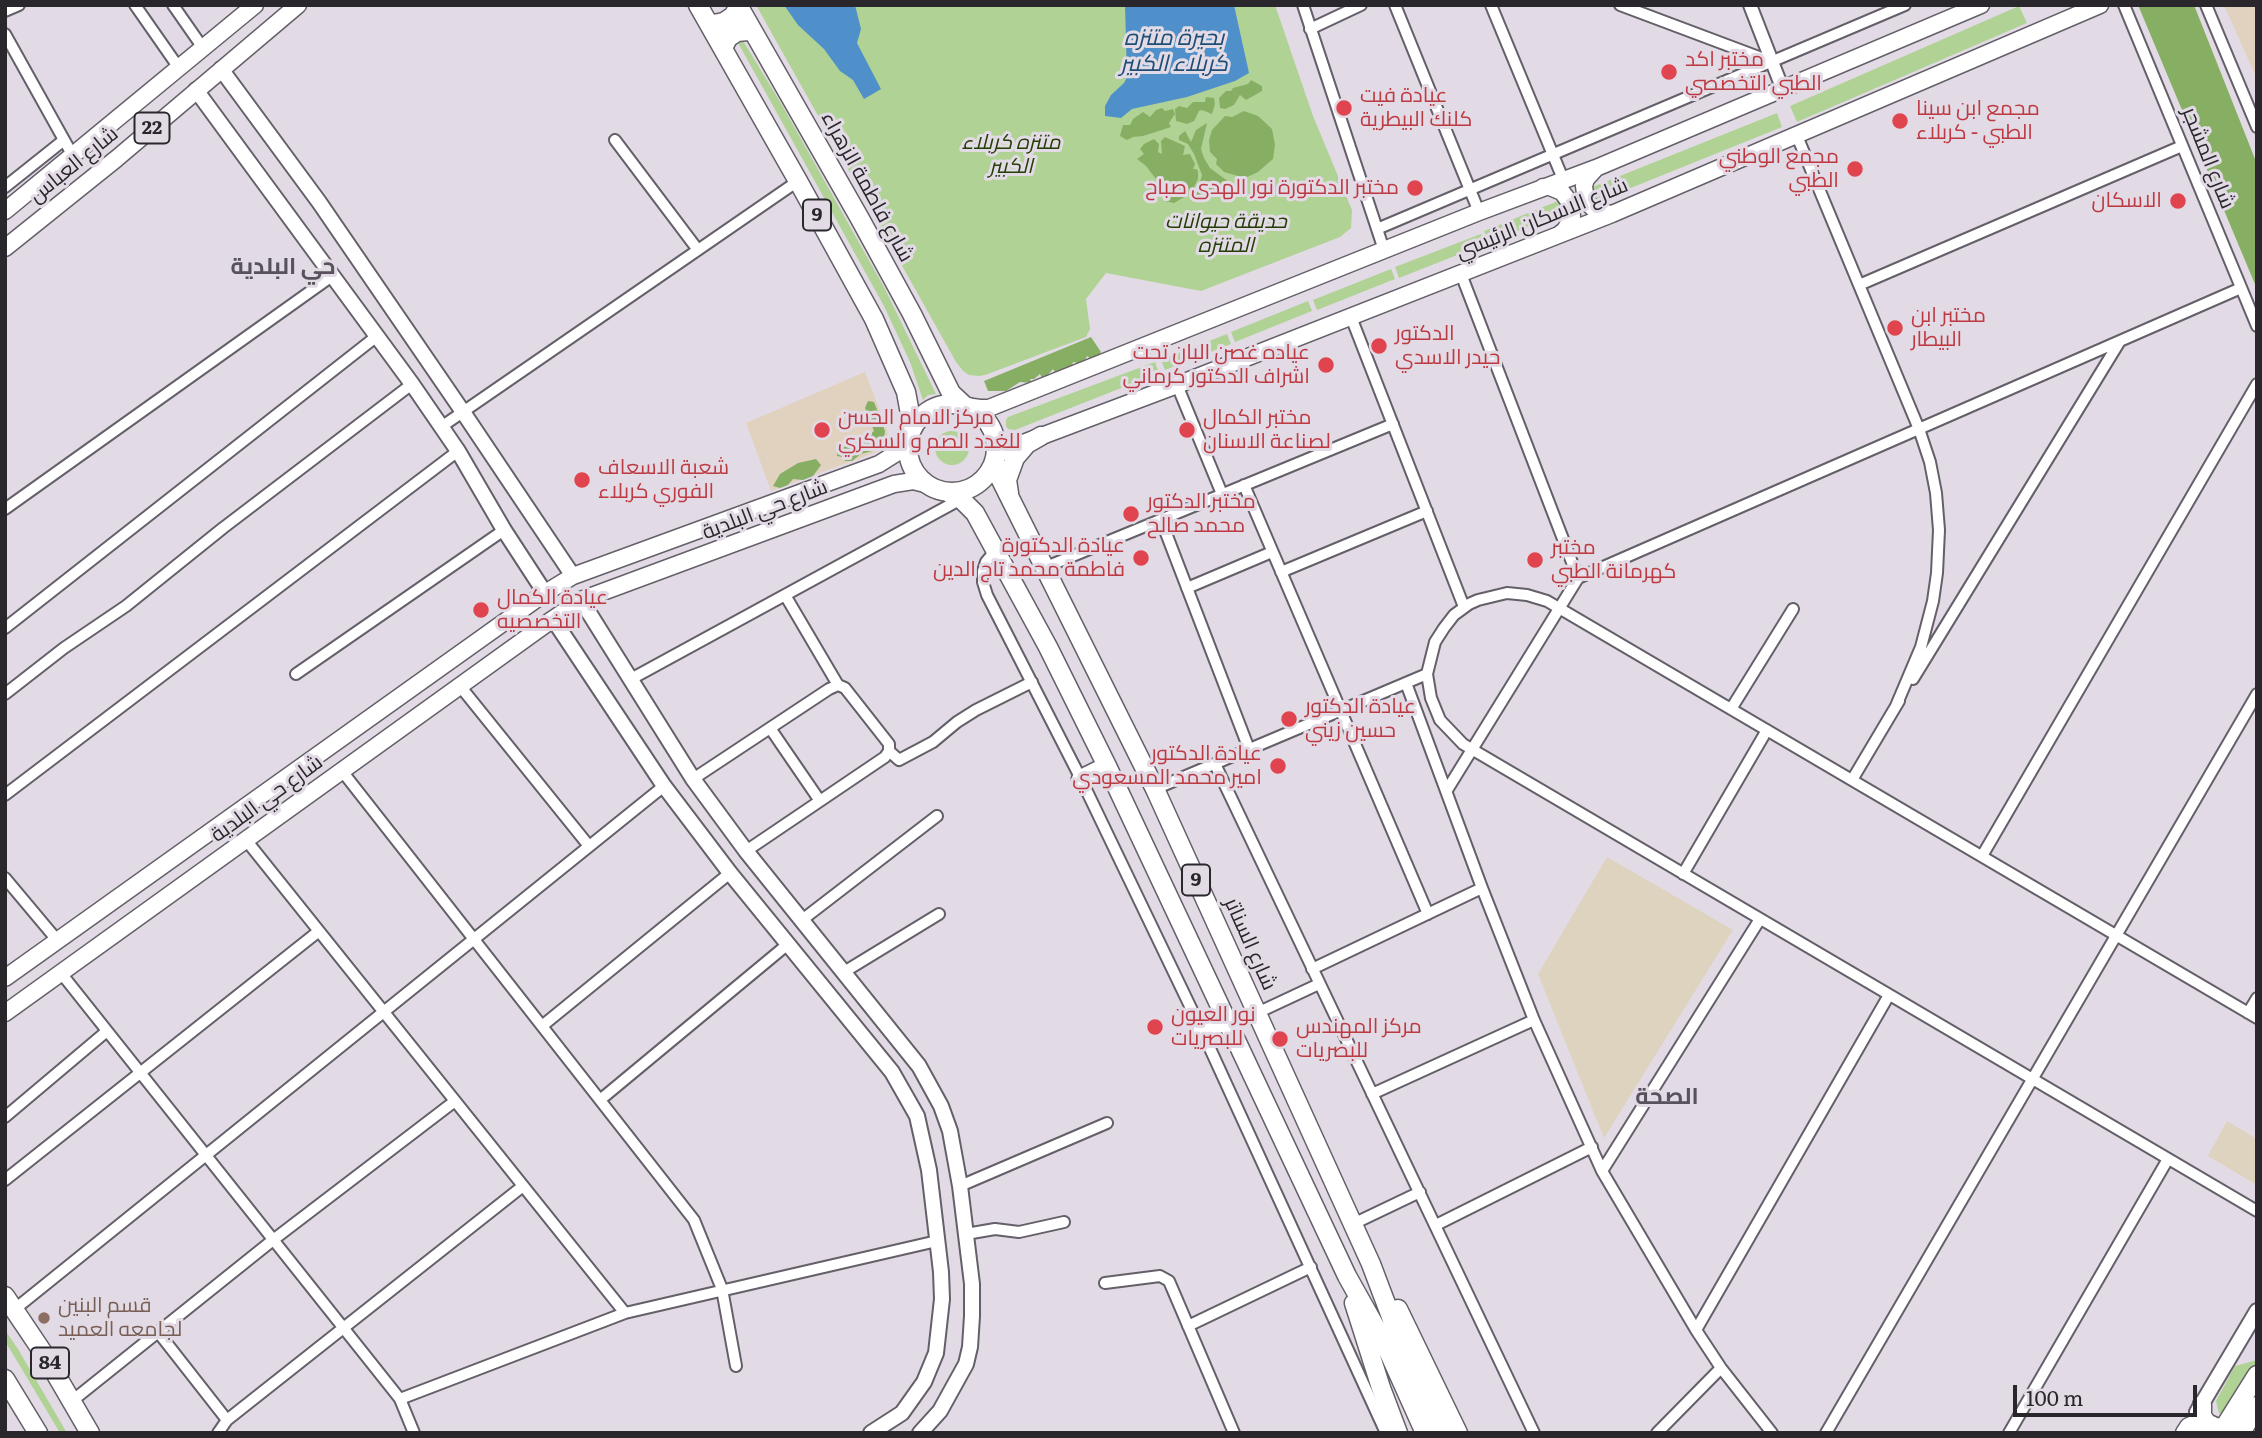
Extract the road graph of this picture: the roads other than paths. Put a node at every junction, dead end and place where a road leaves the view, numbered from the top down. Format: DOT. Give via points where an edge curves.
graph roads {
  1 [pos="19,5"];
  2 [pos="135,5"];
  3 [pos="173,5"];
  4 [pos="255,5"];
  5 [pos="298,5"];
  6 [pos="698,5"];
  7 [pos="1303,5"];
  8 [pos="1361,5"];
  9 [pos="1395,5"];
  10 [pos="1619,5"];
  11 [pos="1751,5"];
  12 [pos="1905,5"];
  13 [pos="1981,5"];
  14 [pos="2099,5"];
  15 [pos="2124,5"];
  16 [pos="2206,5"];
  17 [pos="738,6"];
  18 [pos="1492,7"];
  19 [pos="5,11"];
  20 [pos="707,22"];
  21 [pos="1310,29"];
  22 [pos="754,33"];
  23 [pos="6,38"];
  24 [pos="203,48"];
  25 [pos="723,48"];
  26 [pos="1772,62"];
  27 [pos="179,68"];
  28 [pos="221,69"];
  29 [pos="196,90"];
  30 [pos="1783,90"];
  31 [pos="2256,121"];
  32 [pos="1797,136"];
  33 [pos="64,140"];
  34 [pos="615,140"];
  35 [pos="2182,146"];
  36 [pos="1552,155"];
  37 [pos="73,156"];
  38 [pos="1596,168"];
  39 [pos="1563,179"];
  40 [pos="798,181"];
  41 [pos="5,187"];
  42 [pos="1543,187"];
  43 [pos="1470,189"];
  44 [pos="5,211"];
  45 [pos="1479,212"];
  46 [pos="1612,214"];
  47 [pos="1377,229"];
  48 [pos="1560,234"];
  49 [pos="5,248"];
  50 [pos="698,250"];
  51 [pos="1384,250"];
  52 [pos="1461,274"];
  53 [pos="332,276"];
  54 [pos="1859,285"];
  55 [pos="2241,288"];
  56 [pos="1351,317"];
  57 [pos="2257,326"];
  58 [pos="377,336"];
  59 [pos="2120,341"];
  60 [pos="412,384"];
  61 [pos="2257,384"];
  62 [pos="1177,385"];
  63 [pos="965,406"];
  64 [pos="463,412"];
  65 [pos="1393,424"];
  66 [pos="442,427"];
  67 [pos="1919,429"];
  68 [pos="909,435"];
  69 [pos="1041,436"];
  70 [pos="458,452"];
  71 [pos="995,458"];
  72 [pos="925,484"];
  73 [pos="1244,485"];
  74 [pos="1222,494"];
  75 [pos="955,496"];
  76 [pos="1010,500"];
  77 [pos="5,509"];
  78 [pos="1427,511"];
  79 [pos="1161,520"];
  80 [pos="719,522"];
  81 [pos="504,530"];
  82 [pos="696,530"];
  83 [pos="730,545"];
  84 [pos="996,550"];
  85 [pos="1272,552"];
  86 [pos="706,554"];
  87 [pos="1046,567"];
  88 [pos="1281,572"];
  89 [pos="573,576"];
  90 [pos="1578,578"];
  91 [pos="1187,588"];
  92 [pos="545,593"];
  93 [pos="785,595"];
  94 [pos="581,600"];
  95 [pos="1464,607"];
  96 [pos="1560,608"];
  97 [pos="1793,609"];
  98 [pos="553,619"];
  99 [pos="5,628"];
  100 [pos="1077,633"];
  101 [pos="1048,647"];
  102 [pos="296,674"];
  103 [pos="1427,674"];
  104 [pos="1098,677"];
  105 [pos="631,679"];
  106 [pos="1032,682"];
  107 [pos="1406,682"];
  108 [pos="838,685"];
  109 [pos="460,686"];
  110 [pos="1069,688"];
  111 [pos="5,694"];
  112 [pos="2257,694"];
  113 [pos="1896,706"];
  114 [pos="1731,709"];
  115 [pos="1340,710"];
  116 [pos="770,728"];
  117 [pos="1767,730"];
  118 [pos="1249,749"];
  119 [pos="1472,750"];
  120 [pos="889,751"];
  121 [pos="1215,764"];
  122 [pos="1107,766"];
  123 [pos="342,771"];
  124 [pos="693,779"];
  125 [pos="1081,779"];
  126 [pos="1852,780"];
  127 [pos="664,786"];
  128 [pos="1155,789"];
  129 [pos="1447,790"];
  130 [pos="5,795"];
  131 [pos="820,800"];
  132 [pos="937,816"];
  133 [pos="246,840"];
  134 [pos="589,846"];
  135 [pos="746,850"];
  136 [pos="1982,856"];
  137 [pos="730,873"];
  138 [pos="1683,874"];
  139 [pos="5,878"];
  140 [pos="1482,888"];
  141 [pos="939,914"];
  142 [pos="1427,914"];
  143 [pos="1760,919"];
  144 [pos="802,920"];
  145 [pos="319,931"];
  146 [pos="2116,935"];
  147 [pos="474,938"];
  148 [pos="57,940"];
  149 [pos="788,944"];
  150 [pos="1312,970"];
  151 [pos="844,972"];
  152 [pos="61,973"];
  153 [pos="5,978"];
  154 [pos="1319,984"];
  155 [pos="1889,995"];
  156 [pos="2257,998"];
  157 [pos="383,1011"];
  158 [pos="5,1013"];
  159 [pos="1257,1013"];
  160 [pos="2252,1016"];
  161 [pos="1227,1020"];
  162 [pos="1534,1020"];
  163 [pos="542,1026"];
  164 [pos="107,1031"];
  165 [pos="1202,1031"];
  166 [pos="140,1073"];
  167 [pos="2032,1079"];
  168 [pos="1372,1094"];
  169 [pos="600,1100"];
  170 [pos="455,1101"];
  171 [pos="5,1117"];
  172 [pos="1107,1123"];
  173 [pos="1592,1147"];
  174 [pos="206,1155"];
  175 [pos="2168,1159"];
  176 [pos="1602,1171"];
  177 [pos="5,1180"];
  178 [pos="523,1186"];
  179 [pos="960,1186"];
  180 [pos="1420,1192"];
  181 [pos="2257,1211"];
  182 [pos="1064,1222"];
  183 [pos="1353,1224"];
  184 [pos="1436,1225"];
  185 [pos="966,1234"];
  186 [pos="273,1240"];
  187 [pos="937,1241"];
  188 [pos="1371,1264"];
  189 [pos="1311,1267"];
  190 [pos="1347,1276"];
  191 [pos="1105,1283"];
  192 [pos="722,1289"];
  193 [pos="10,1302"];
  194 [pos="2257,1311"];
  195 [pos="625,1313"];
  196 [pos="1188,1326"];
  197 [pos="342,1327"];
  198 [pos="1696,1330"];
  199 [pos="158,1332"];
  200 [pos="1392,1341"];
  201 [pos="736,1366"];
  202 [pos="1721,1368"];
  203 [pos="2257,1375"];
  204 [pos="5,1379"];
  205 [pos="400,1399"];
  206 [pos="72,1401"];
  207 [pos="2202,1405"];
  208 [pos="2257,1406"];
  209 [pos="227,1420"];
  210 [pos="2212,1426"];
  211 [pos="2186,1432"];
  212 [pos="38,1433"];
  213 [pos="90,1433"];
  214 [pos="218,1433"];
  215 [pos="414,1433"];
  216 [pos="872,1433"];
  217 [pos="920,1433"];
  218 [pos="1234,1433"];
  219 [pos="1387,1433"];
  220 [pos="1398,1433"];
  221 [pos="1424,1433"];
  222 [pos="1440,1433"];
  223 [pos="1458,1433"];
  224 [pos="1534,1433"];
  225 [pos="1657,1433"];
  226 [pos="1772,1433"];
  227 [pos="1826,1433"];
  228 [pos="2009,1433"];
  229 [pos="2241,1433"];
  1 -- 19 [label="street"];
  2 -- 27 [label="street"];
  3 -- 24 [label="street"];
  4 -- 24 [label="main road, شارع العباس"];
  5 -- 28 [label="main road, شارع العباس / 22"];
  6 -- 20 [label="highway, 9"];
  7 -- 21 [label="street"];
  8 -- 21 [label="street"];
  9 -- 43 [label="street"];
  10 -- 26 [label="street"];
  11 -- 26 [label="street"];
  12 -- 26 [label="street"];
  13 -- 30 [label="main road, شارع الاسكان الرئيسي"];
  14 -- 32 [label="main road, شارع الاسكان الرئيسي"];
  15 -- 35 [label="street, شارع المشجر"];
  16 -- 31 [label="street"];
  17 -- 20 [label="highway" via="724,22"];
  17 -- 22 [label="highway, شارع فاطمة الزهراء / 9"];
  18 -- 36 [label="street"];
  20 -- 25 [label="highway, 9"];
  21 -- 47 [label="street"];
  22 -- 25 [label="highway" via="737,32"];
  22 -- 63 [label="highway, شارع فاطمة الزهراء / 9" via="859,217 951,393"];
  23 -- 33 [label="street"];
  24 -- 27 [label="main road, شارع العباس"];
  25 -- 40 [label="highway, 9"];
  26 -- 30 [label="street"];
  26 -- 36 [label="street"];
  27 -- 37 [label="main road, شارع العباس"];
  28 -- 29 [label="main road, شارع العباس / 22"];
  28 -- 64 [label="main road"];
  29 -- 49 [label="main road, شارع العباس / 22"];
  29 -- 53 [label="main road"];
  30 -- 38 [label="main road, شارع الاسكان الرئيسي"];
  32 -- 46 [label="main road, شارع الاسكان الرئيسي"];
  32 -- 54 [label="street"];
  33 -- 37 [label="street"];
  33 -- 41 [label="street"];
  34 -- 50 [label="street"];
  35 -- 54 [label="street"];
  35 -- 55 [label="street, شارع المشجر"];
  36 -- 39 [label="street"];
  36 -- 43 [label="street"];
  37 -- 44 [label="main road, شارع العباس"];
  38 -- 39 [label="main road, شارع الاسكان الرئيسي"];
  38 -- 46 [label="main road" via="1584,186 1586,201 1597,212"];
  39 -- 42 [label="main road, شارع الاسكان الرئيسي"];
  40 -- 50 [label="street"];
  40 -- 68 [label="highway, 9" via="892,358 908,402"];
  42 -- 45 [label="main road, شارع الاسكان الرئيسي"];
  42 -- 48 [label="main road" via="1562,192 1570,204 1569,224"];
  43 -- 45 [label="street"];
  43 -- 47 [label="street"];
  45 -- 51 [label="main road, شارع الاسكان الرئيسي"];
  46 -- 48 [label="main road, شارع الاسكان الرئيسي"];
  47 -- 51 [label="street"];
  48 -- 52 [label="main road, شارع الاسكان الرئيسي"];
  50 -- 64 [label="street"];
  51 -- 63 [label="main road, شارع الاسكان الرئيسي" via="989,408"];
  52 -- 56 [label="main road, شارع الاسكان الرئيسي"];
  52 -- 90 [label="street"];
  53 -- 58 [label="main road"];
  53 -- 77 [label="street"];
  54 -- 67 [label="street"];
  55 -- 57 [label="street, شارع المشجر"];
  55 -- 59 [label="street"];
  56 -- 62 [label="main road, شارع الاسكان الرئيسي"];
  56 -- 65 [label="street"];
  58 -- 60 [label="main road"];
  58 -- 99 [label="street"];
  59 -- 67 [label="street"];
  59 -- 113 [label="street"];
  60 -- 66 [label="main road"];
  60 -- 111 [label="street"];
  61 -- 136 [label="street"];
  62 -- 69 [label="main road, شارع الاسكان الرئيسي"];
  62 -- 74 [label="street"];
  63 -- 68 [label="highway" via="951,403 931,409 915,422"];
  63 -- 71 [label="highway, 9" via="977,411 993,431"];
  64 -- 66 [label="street"];
  64 -- 89 [label="main road"];
  65 -- 73 [label="street"];
  65 -- 78 [label="street"];
  66 -- 70 [label="main road"];
  67 -- 90 [label="street"];
  67 -- 113 [label="street" via="1936,493 1937,573 1928,624"];
  68 -- 72 [label="highway, 9" via="911,467"];
  68 -- 80 [label="main road, شارع حي البلدية" via="888,460"];
  69 -- 71 [label="main road, شارع الاسكان الرئيسي"];
  69 -- 76 [label="highway" via="1012,463 1007,480"];
  70 -- 81 [label="main road"];
  70 -- 130 [label="street"];
  71 -- 75 [label="highway" via="986,478"];
  71 -- 76 [label="highway, شارع السناتر / 9"];
  72 -- 75 [label="highway"];
  72 -- 83 [label="main road, شارع حي البلدية" via="898,482"];
  73 -- 74 [label="street"];
  73 -- 85 [label="street"];
  74 -- 79 [label="street"];
  75 -- 84 [label="highway, 9" via="975,513"];
  75 -- 93 [label="street"];
  76 -- 87 [label="highway, شارع السناتر / 9"];
  78 -- 88 [label="street"];
  78 -- 95 [label="street"];
  79 -- 87 [label="street"];
  79 -- 91 [label="street"];
  80 -- 82 [label="main road, شارع حي البلدية"];
  80 -- 83 [label="main road" via="718,533"];
  81 -- 92 [label="main road"];
  81 -- 102 [label="street"];
  82 -- 86 [label="main road" via="705,537"];
  82 -- 89 [label="main road, شارع حي البلدية"];
  83 -- 86 [label="main road, شارع حي البلدية"];
  84 -- 101 [label="highway, 9"];
  84 -- 106 [label="street" via="985,565 984,585"];
  85 -- 88 [label="street"];
  85 -- 91 [label="street"];
  86 -- 94 [label="main road, شارع حي البلدية"];
  87 -- 100 [label="highway, شارع السناتر / 9"];
  88 -- 115 [label="street"];
  89 -- 92 [label="main road, شارع حي البلدية"];
  90 -- 96 [label="street"];
  91 -- 118 [label="street"];
  92 -- 148 [label="main road, شارع حي البلدية"];
  93 -- 105 [label="street"];
  93 -- 108 [label="street"];
  94 -- 98 [label="main road, شارع حي البلدية"];
  94 -- 105 [label="main road"];
  95 -- 96 [label="street" via="1507,593 1537,597"];
  95 -- 103 [label="street" via="1439,634"];
  96 -- 114 [label="street"];
  96 -- 119 [label="street"];
  97 -- 114 [label="street"];
  98 -- 109 [label="main road, شارع حي البلدية"];
  98 -- 127 [label="main road"];
  100 -- 101 [label="highway" via="1077,644 1069,653 1058,654"];
  100 -- 104 [label="highway, شارع السناتر / 9"];
  101 -- 110 [label="highway, 9"];
  103 -- 107 [label="street"];
  103 -- 119 [label="street" via="1440,720"];
  104 -- 110 [label="highway" via="1087,668 1076,669 1069,677"];
  104 -- 128 [label="highway, شارع السناتر / 9"];
  105 -- 124 [label="main road"];
  106 -- 120 [label="street" via="976,710 899,760"];
  106 -- 125 [label="street"];
  107 -- 115 [label="street"];
  107 -- 129 [label="street"];
  108 -- 116 [label="street"];
  108 -- 120 [label="street" via="889,744"];
  109 -- 123 [label="main road, شارع حي البلدية"];
  109 -- 134 [label="street"];
  110 -- 122 [label="highway, 9"];
  112 -- 146 [label="street"];
  113 -- 126 [label="street"];
  114 -- 117 [label="street"];
  115 -- 118 [label="street"];
  115 -- 142 [label="street"];
  116 -- 124 [label="street"];
  116 -- 131 [label="street"];
  117 -- 126 [label="street"];
  117 -- 138 [label="street"];
  118 -- 121 [label="street"];
  119 -- 129 [label="street"];
  119 -- 138 [label="street"];
  120 -- 131 [label="street"];
  121 -- 128 [label="street"];
  121 -- 150 [label="street"];
  122 -- 125 [label="highway"];
  122 -- 161 [label="highway, 9"];
  123 -- 133 [label="main road, شارع حي البلدية"];
  123 -- 147 [label="street"];
  124 -- 135 [label="main road"];
  125 -- 165 [label="street"];
  126 -- 136 [label="street"];
  127 -- 134 [label="street"];
  127 -- 137 [label="main road"];
  128 -- 159 [label="highway, شارع السناتر / 9"];
  129 -- 140 [label="street"];
  131 -- 135 [label="street"];
  132 -- 144 [label="street"];
  133 -- 145 [label="street"];
  133 -- 152 [label="main road, شارع حي البلدية"];
  134 -- 147 [label="street"];
  135 -- 144 [label="main road"];
  136 -- 146 [label="street"];
  137 -- 149 [label="main road"];
  137 -- 163 [label="street"];
  138 -- 143 [label="street"];
  139 -- 148 [label="street"];
  140 -- 142 [label="street"];
  140 -- 162 [label="street"];
  141 -- 151 [label="street"];
  142 -- 150 [label="street"];
  143 -- 155 [label="street"];
  143 -- 176 [label="street"];
  144 -- 151 [label="main road"];
  145 -- 157 [label="street"];
  145 -- 166 [label="street"];
  146 -- 160 [label="street"];
  146 -- 167 [label="street"];
  147 -- 157 [label="street"];
  147 -- 163 [label="street"];
  148 -- 153 [label="main road, شارع حي البلدية"];
  149 -- 169 [label="street"];
  149 -- 187 [label="main road" via="892,1072 917,1116"];
  150 -- 154 [label="street"];
  151 -- 179 [label="main road" via="929,1083 950,1131"];
  152 -- 158 [label="main road, شارع حي البلدية"];
  152 -- 164 [label="street"];
  154 -- 159 [label="street"];
  154 -- 168 [label="street"];
  155 -- 167 [label="street"];
  155 -- 198 [label="street"];
  156 -- 160 [label="street"];
  157 -- 170 [label="street"];
  157 -- 174 [label="street"];
  159 -- 183 [label="highway, شارع السناتر / 9"];
  161 -- 165 [label="highway"];
  161 -- 190 [label="highway, 9"];
  162 -- 168 [label="street"];
  162 -- 173 [label="street"];
  163 -- 169 [label="street"];
  164 -- 166 [label="street"];
  164 -- 171 [label="street"];
  165 -- 189 [label="street"];
  166 -- 174 [label="street"];
  166 -- 177 [label="street"];
  167 -- 175 [label="street"];
  167 -- 227 [label="street"];
  168 -- 180 [label="street"];
  169 -- 192 [label="street" via="694,1220"];
  170 -- 178 [label="street"];
  170 -- 186 [label="street"];
  172 -- 179 [label="street"];
  173 -- 176 [label="street"];
  173 -- 184 [label="street"];
  174 -- 186 [label="street"];
  174 -- 193 [label="street"];
  175 -- 181 [label="street"];
  175 -- 228 [label="street"];
  176 -- 198 [label="street"];
  178 -- 195 [label="street"];
  178 -- 197 [label="street"];
  179 -- 185 [label="main road"];
  180 -- 183 [label="street"];
  180 -- 184 [label="street"];
  182 -- 185 [label="street" via="1019,1232 995,1229"];
  183 -- 188 [label="highway, شارع السناتر / 9"];
  184 -- 224 [label="street"];
  185 -- 217 [label="main road" via="972,1284 970,1347 956,1385"];
  186 -- 197 [label="street"];
  186 -- 199 [label="street"];
  187 -- 192 [label="street"];
  187 -- 216 [label="main road" via="942,1299 936,1353 924,1382 902,1413"];
  188 -- 200 [label="highway, شارع السناتر"];
  188 -- 223 [label="highway, 9" via="1411,1334"];
  189 -- 196 [label="street"];
  189 -- 219 [label="street"];
  190 -- 200 [label="highway"];
  190 -- 220 [label="highway, 9"];
  191 -- 196 [label="street" via="1163,1277"];
  192 -- 195 [label="street"];
  192 -- 201 [label="street"];
  193 -- 206 [label="highway, 84"];
  194 -- 207 [label="main road"];
  195 -- 205 [label="street"];
  196 -- 218 [label="street"];
  197 -- 205 [label="street"];
  197 -- 209 [label="street"];
  198 -- 202 [label="street"];
  199 -- 206 [label="street"];
  199 -- 209 [label="street"];
  200 -- 221 [label="highway"];
  200 -- 222 [label="highway"];
  202 -- 225 [label="street"];
  202 -- 226 [label="street"];
  203 -- 210 [label="highway" via="2228,1424"];
  204 -- 212 [label="highway, 84"];
  205 -- 215 [label="street"];
  206 -- 213 [label="highway, 84"];
  207 -- 210 [label="highway" via="2202,1416"];
  207 -- 211 [label="main road"];
  208 -- 229 [label="highway"];
  209 -- 214 [label="street"];
  210 -- 211 [label="highway" via="2198,1423"];
}
